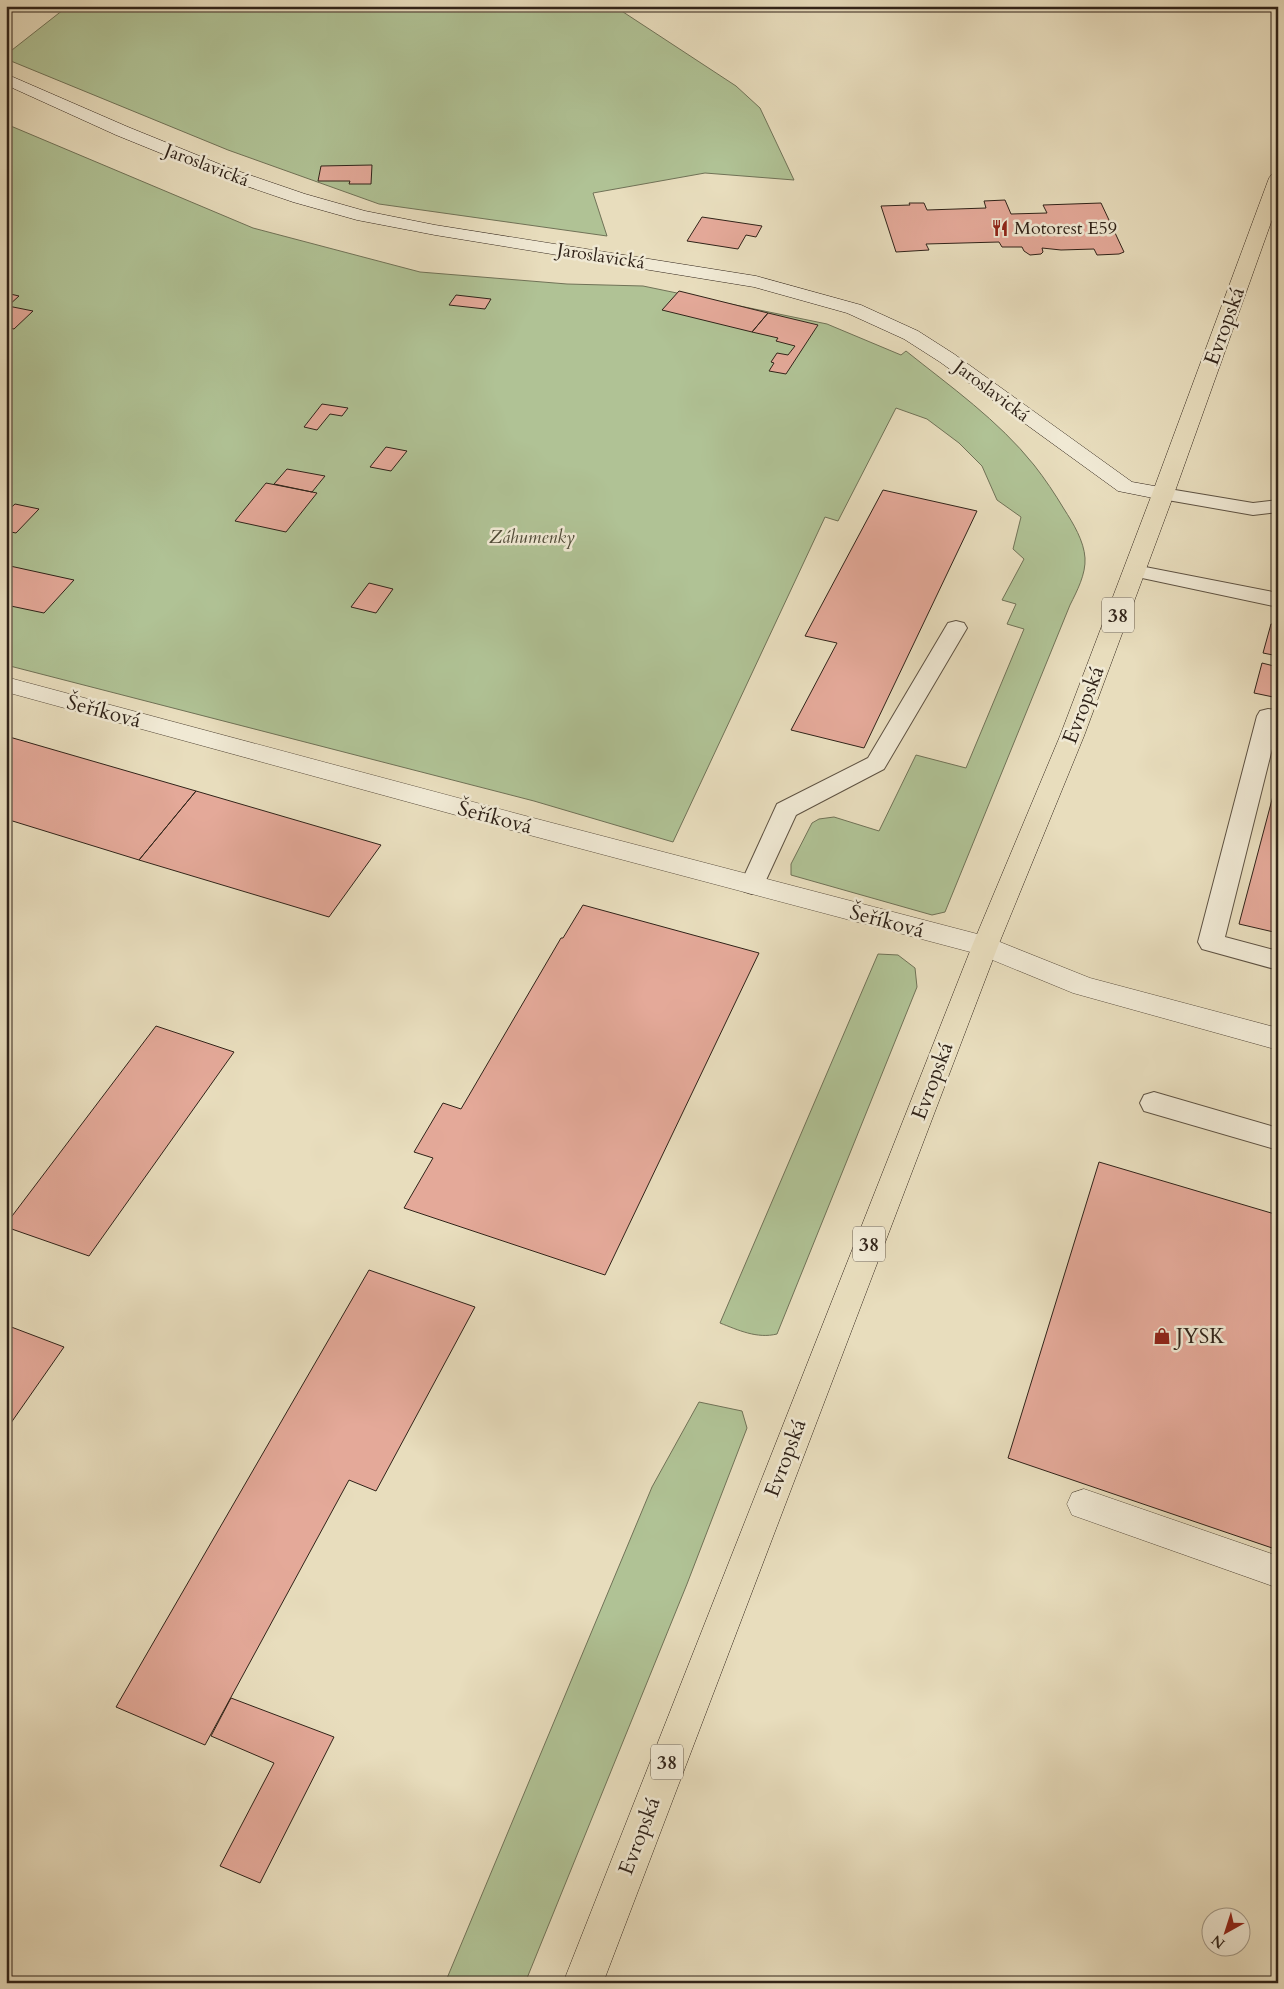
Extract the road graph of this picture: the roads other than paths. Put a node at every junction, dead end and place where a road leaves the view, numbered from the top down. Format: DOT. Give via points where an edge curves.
graph roads {
  1 [pos="6,79"];
  2 [pos="1278,178"];
  3 [pos="1164,494"];
  4 [pos="1278,506"];
  5 [pos="1135,571"];
  6 [pos="1278,600"];
  7 [pos="956,628"];
  8 [pos="6,684"];
  9 [pos="1278,718"];
  10 [pos="752,885"];
  11 [pos="985,946"];
  12 [pos="1278,962"];
  13 [pos="1278,1039"];
  14 [pos="1154,1103"];
  15 [pos="1278,1139"];
  16 [pos="1084,1504"];
  17 [pos="1278,1572"];
  18 [pos="583,1983"];
  1 -- 3 [label="street, Jaroslavická" via="223,172 363,216 756,282 854,309 911,335 947,358 1125,487"];
  2 -- 3 [label="main road, Evropská / 38"];
  3 -- 4 [label="lane" via="1253,509"];
  3 -- 5 [label="main road, Evropská / 38"];
  5 -- 6 [label="lane"];
  5 -- 11 [label="main road, Evropská / 38" via="1072,736"];
  7 -- 10 [label="lane" via="876,763 786,810"];
  8 -- 10 [label="street, Šeříková"];
  9 -- 12 [label="lane" via="1268,716 1211,942"];
  10 -- 11 [label="street, Šeříková"];
  11 -- 13 [label="street, Šeříková" via="1083,986"];
  11 -- 18 [label="main road, Evropská / 38"];
  14 -- 15 [label="lane"];
  16 -- 17 [label="street"];
}
